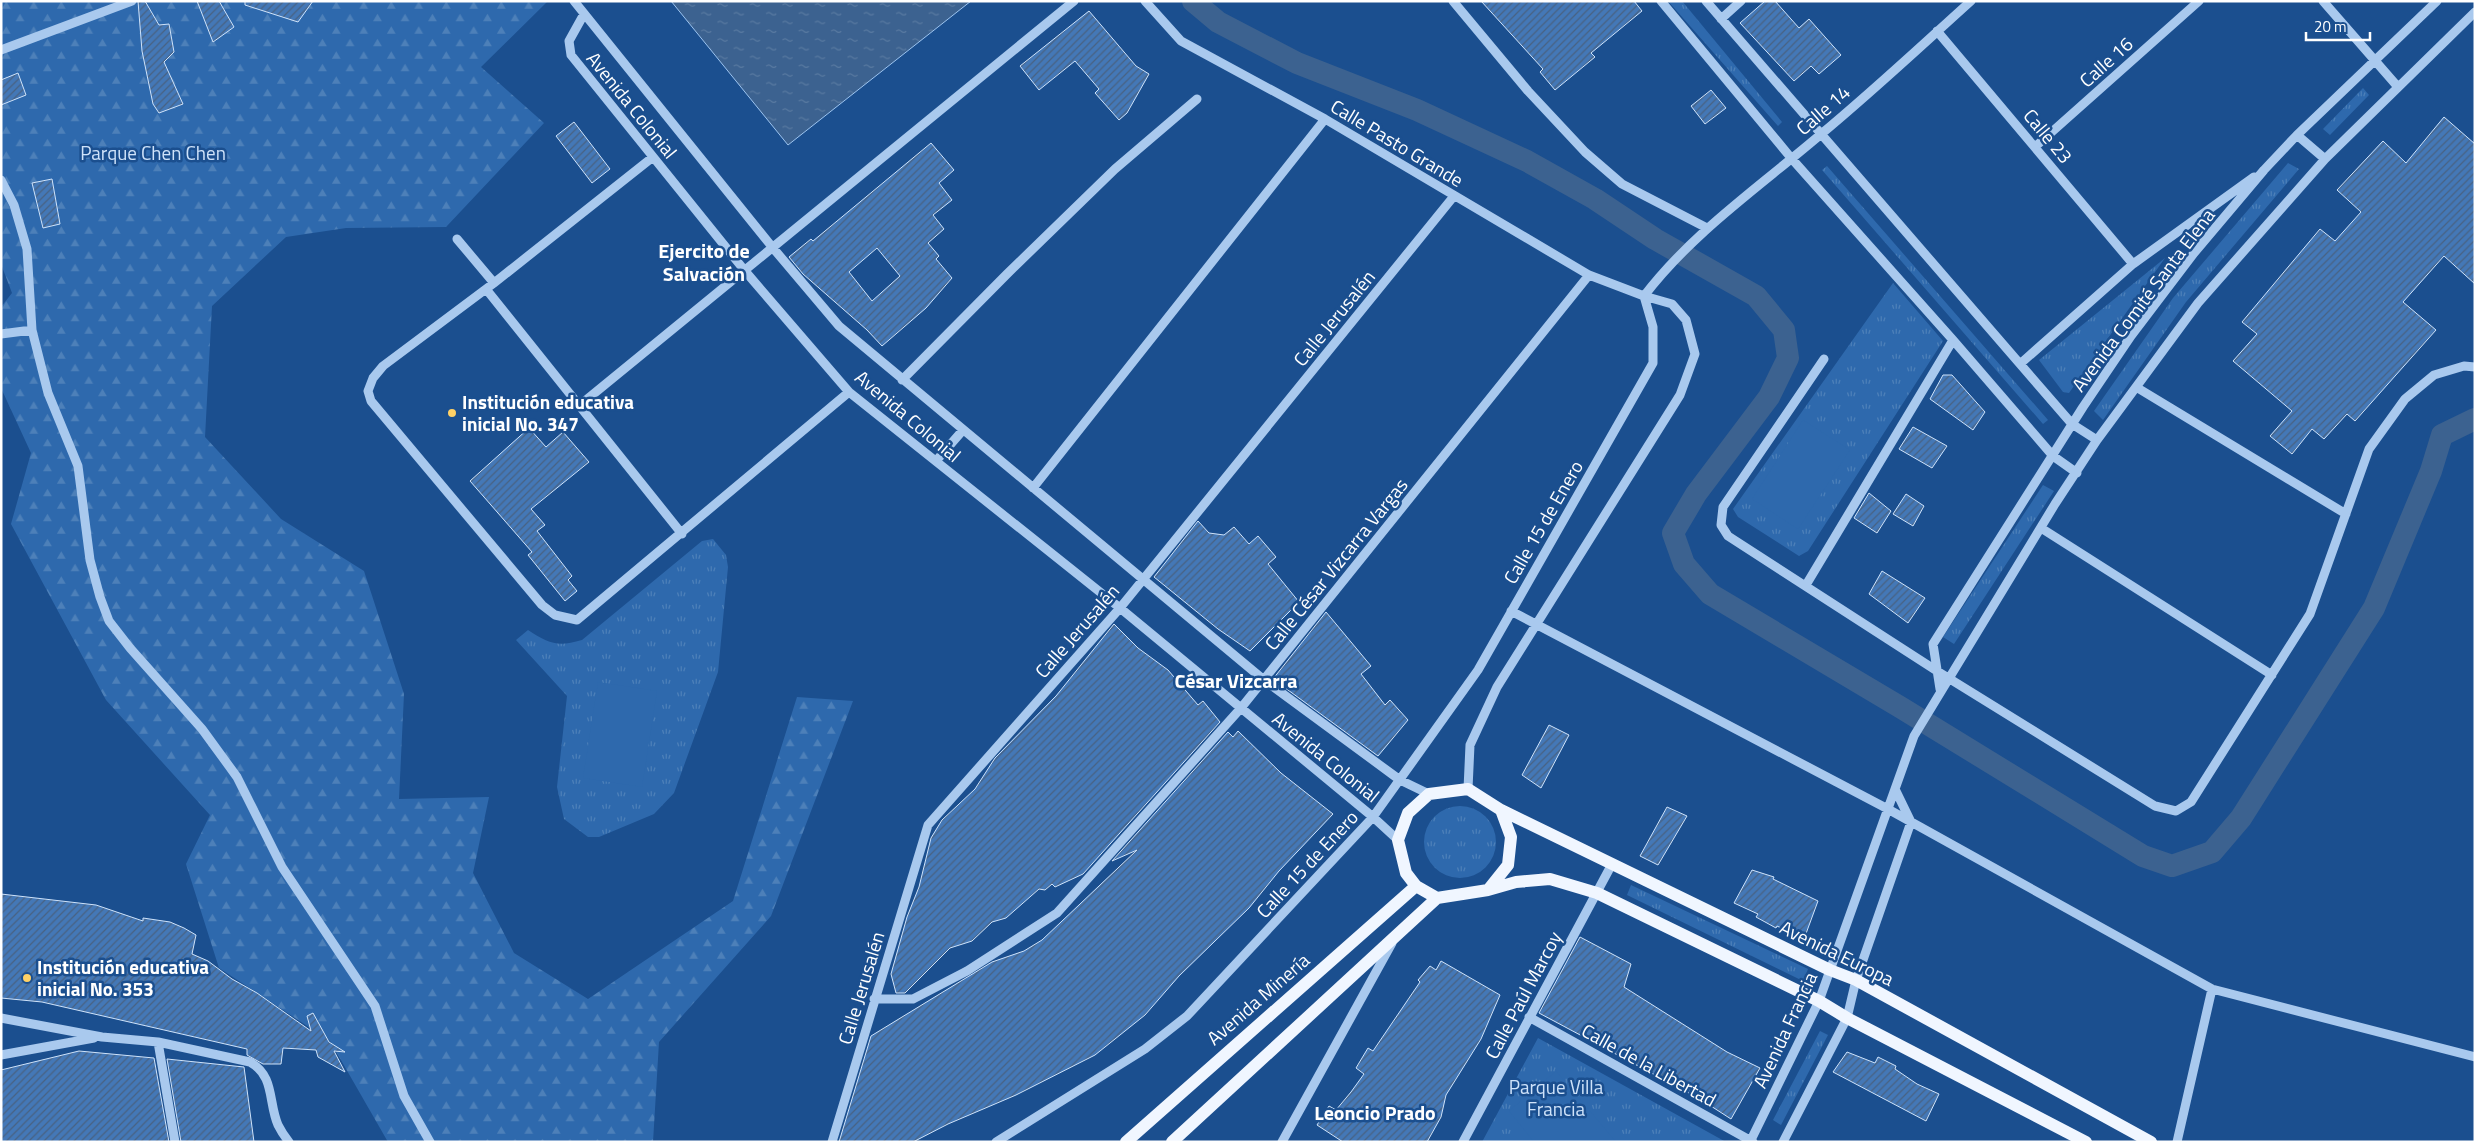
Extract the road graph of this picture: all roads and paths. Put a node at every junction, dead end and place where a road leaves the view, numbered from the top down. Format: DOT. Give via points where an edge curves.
graph roads {
  1 [pos="132,1"];
  2 [pos="574,1"];
  3 [pos="1074,1"];
  4 [pos="1146,1"];
  5 [pos="1453,1"];
  6 [pos="1661,1"];
  7 [pos="1706,1"];
  8 [pos="1741,1"];
  9 [pos="1971,1"];
  10 [pos="2198,1"];
  11 [pos="2323,1"];
  12 [pos="2437,1"];
  13 [pos="2475,12"];
  14 [pos="584,14"];
  15 [pos="1721,19"];
  16 [pos="1937,31"];
  17 [pos="1,50"];
  18 [pos="2374,60"];
  19 [pos="2398,86"];
  20 [pos="1197,98"];
  21 [pos="1325,119"];
  22 [pos="1821,135"];
  23 [pos="2297,135"];
  24 [pos="2036,146"];
  25 [pos="653,157"];
  26 [pos="1792,159"];
  27 [pos="2325,160"];
  28 [pos="2264,170"];
  29 [pos="1,180"];
  30 [pos="1454,196"];
  31 [pos="1707,228"];
  32 [pos="457,239"];
  33 [pos="773,248"];
  34 [pos="2133,264"];
  35 [pos="745,271"];
  36 [pos="1589,275"];
  37 [pos="494,283"];
  38 [pos="486,289"];
  39 [pos="1644,296"];
  40 [pos="32,330"];
  41 [pos="1,334"];
  42 [pos="1953,340"];
  43 [pos="1824,359"];
  44 [pos="2020,364"];
  45 [pos="2475,367"];
  46 [pos="902,380"];
  47 [pos="2136,388"];
  48 [pos="849,392"];
  49 [pos="580,405"];
  50 [pos="2072,424"];
  51 [pos="963,430"];
  52 [pos="2097,440"];
  53 [pos="2053,456"];
  54 [pos="936,461"];
  55 [pos="2077,473"];
  56 [pos="1034,488"];
  57 [pos="2346,514"];
  58 [pos="2041,528"];
  59 [pos="682,534"];
  60 [pos="1143,580"];
  61 [pos="1806,585"];
  62 [pos="1120,608"];
  63 [pos="1511,611"];
  64 [pos="1537,625"];
  65 [pos="1937,671"];
  66 [pos="2272,675"];
  67 [pos="1949,678"];
  68 [pos="1264,680"];
  69 [pos="1940,689"];
  70 [pos="1241,708"];
  71 [pos="1400,780"];
  72 [pos="1468,789"];
  73 [pos="1895,789"];
  74 [pos="1429,794"];
  75 [pos="1886,808"];
  76 [pos="1501,810"];
  77 [pos="1373,817"];
  78 [pos="1911,822"];
  79 [pos="1398,840"];
  80 [pos="1612,864"];
  81 [pos="1416,886"];
  82 [pos="1488,890"];
  83 [pos="1596,893"];
  84 [pos="1437,898"];
  85 [pos="1394,939"];
  86 [pos="1830,970"];
  87 [pos="1856,980"];
  88 [pos="2212,989"];
  89 [pos="874,999"];
  90 [pos="1819,1001"];
  91 [pos="1,1018"];
  92 [pos="1529,1018"];
  93 [pos="1847,1018"];
  94 [pos="102,1037"];
  95 [pos="158,1042"];
  96 [pos="1,1055"];
  97 [pos="2475,1057"];
  98 [pos="1752,1141"];
  99 [pos="176,1142"];
  100 [pos="289,1142"];
  101 [pos="430,1142"];
  102 [pos="832,1142"];
  103 [pos="996,1142"];
  104 [pos="1126,1142"];
  105 [pos="1172,1142"];
  106 [pos="1282,1142"];
  107 [pos="1463,1142"];
  108 [pos="1783,1142"];
  109 [pos="2086,1142"];
  110 [pos="2151,1142"];
  111 [pos="2177,1142"];
  1 -- 17 [label="street"];
  2 -- 14 [label="street"];
  3 -- 33 [label="street"];
  4 -- 21 [label="street, Calle Pasto Grande" via="1181,41"];
  5 -- 31 [label="street" via="1528,92 1585,152 1622,184"];
  6 -- 26 [label="street"];
  7 -- 15 [label="street"];
  8 -- 15 [label="street"];
  9 -- 16 [label="street, Calle 14"];
  10 -- 24 [label="street, Calle 16"];
  11 -- 18 [label="street"];
  12 -- 18 [label="street, Avenida Comité Santa Elena"];
  13 -- 19 [label="street, Avenida Francia"];
  14 -- 25 [label="street, Avenida Colonial" via="569,41 571,55"];
  14 -- 33 [label="street, Avenida Colonial"];
  15 -- 22 [label="street"];
  16 -- 22 [label="street, Calle 14"];
  16 -- 24 [label="street, Calle 23"];
  18 -- 19 [label="street"];
  18 -- 23 [label="street, Avenida Comité Santa Elena"];
  19 -- 27 [label="street, Avenida Francia"];
  20 -- 46 [label="street" via="1114,169"];
  21 -- 30 [label="street, Calle Pasto Grande"];
  21 -- 56 [label="street"];
  22 -- 26 [label="street, Calle 14"];
  22 -- 44 [label="street"];
  23 -- 27 [label="street"];
  23 -- 28 [label="street, Avenida Comité Santa Elena"];
  24 -- 34 [label="street, Calle 23"];
  25 -- 35 [label="street, Avenida Colonial"];
  25 -- 37 [label="street"];
  26 -- 31 [label="street, Calle 14"];
  26 -- 42 [label="street"];
  27 -- 47 [label="street, Avenida Francia" via="2198,303"];
  28 -- 34 [label="street"];
  28 -- 50 [label="street, Avenida Comité Santa Elena" via="2194,253 2131,336"];
  29 -- 40 [label="street" via="14,205 27,250"];
  30 -- 36 [label="street, Calle Pasto Grande"];
  30 -- 60 [label="street, Calle Jerusalén"];
  31 -- 39 [label="street, Calle 14" via="1668,265"];
  32 -- 37 [label="street"];
  33 -- 35 [label="street"];
  33 -- 46 [label="street, Avenida Colonial" via="839,326"];
  34 -- 44 [label="street"];
  35 -- 48 [label="street, Avenida Colonial"];
  35 -- 49 [label="street"];
  36 -- 39 [label="street, Calle Pasto Grande"];
  36 -- 68 [label="street, Calle César Vizcarra Vargas"];
  37 -- 38 [label="street"];
  38 -- 49 [label="street"];
  38 -- 59 [label="street" via="383,366 368,391 371,401 542,605 555,614 577,620"];
  39 -- 63 [label="street, Calle 15 de Enero" via="1652,327 1653,364"];
  39 -- 64 [label="street" via="1672,304 1686,320 1695,354 1680,395"];
  40 -- 41 [label="street"];
  40 -- 101 [label="street" via="48,393 78,466 90,560 109,621 202,729 237,777 282,867 375,1006 404,1096"];
  42 -- 53 [label="street"];
  42 -- 61 [label="street"];
  43 -- 61 [label="street" via="1723,507 1721,524 1728,536"];
  44 -- 50 [label="street"];
  45 -- 57 [label="street" via="2464,366 2434,374 2405,399 2369,449"];
  46 -- 51 [label="street, Avenida Colonial"];
  47 -- 52 [label="street, Avenida Francia"];
  47 -- 57 [label="street"];
  48 -- 54 [label="street, Avenida Colonial"];
  48 -- 59 [label="street"];
  49 -- 59 [label="street"];
  50 -- 52 [label="street"];
  50 -- 53 [label="street, Avenida Comité Santa Elena"];
  51 -- 54 [label="street"];
  51 -- 56 [label="street, Avenida Colonial"];
  52 -- 55 [label="street, Avenida Francia"];
  53 -- 55 [label="street"];
  53 -- 65 [label="street, Avenida Comité Santa Elena" via="1933,644"];
  54 -- 62 [label="street, Avenida Colonial"];
  55 -- 58 [label="street, Avenida Francia"];
  56 -- 60 [label="street, Avenida Colonial"];
  57 -- 66 [label="street" via="2310,614"];
  58 -- 66 [label="street"];
  58 -- 67 [label="street, Avenida Francia"];
  60 -- 62 [label="street, Calle Jerusalén"];
  60 -- 68 [label="street, Avenida Colonial"];
  61 -- 65 [label="street"];
  62 -- 70 [label="street, Avenida Colonial"];
  62 -- 89 [label="street, Calle Jerusalén" via="928,825"];
  63 -- 64 [label="street"];
  63 -- 71 [label="street, Calle 15 de Enero" via="1478,670"];
  64 -- 72 [label="street" via="1498,688 1470,745"];
  64 -- 75 [label="street"];
  65 -- 67 [label="street"];
  65 -- 69 [label="street, Avenida Comité Santa Elena"];
  66 -- 67 [label="street" via="2191,802 2176,811 2155,806"];
  67 -- 69 [label="street, Avenida Francia"];
  68 -- 70 [label="street, Calle César Vizcarra Vargas"];
  68 -- 71 [label="street, Avenida Colonial"];
  69 -- 73 [label="street, Avenida Francia" via="1914,736"];
  70 -- 77 [label="street, Avenida Colonial"];
  70 -- 89 [label="street, Calle César Vizcarra Vargas" via="1057,913 968,971 912,999"];
  71 -- 74 [label="street, Avenida Colonial"];
  71 -- 77 [label="street, Calle 15 de Enero"];
  72 -- 74 [label="main road"];
  72 -- 76 [label="main road"];
  73 -- 75 [label="street, Avenida Francia"];
  73 -- 78 [label="street"];
  74 -- 79 [label="main road" via="1408,813"];
  75 -- 78 [label="street"];
  75 -- 86 [label="street, Avenida Francia"];
  76 -- 80 [label="main road, Avenida Europa"];
  76 -- 82 [label="main road" via="1511,837 1508,865"];
  77 -- 79 [label="street, Avenida Colonial"];
  77 -- 103 [label="street, Calle 15 de Enero" via="1187,1016 1145,1049"];
  78 -- 87 [label="street"];
  78 -- 88 [label="street"];
  79 -- 81 [label="main road" via="1406,873"];
  80 -- 83 [label="street, Calle Paúl Marcoy"];
  80 -- 86 [label="main road, Avenida Europa"];
  81 -- 84 [label="main road"];
  81 -- 104 [label="main road, Avenida Minería"];
  82 -- 83 [label="main road" via="1516,882 1550,879"];
  82 -- 84 [label="main road"];
  83 -- 90 [label="main road"];
  83 -- 92 [label="street, Calle Paúl Marcoy"];
  84 -- 85 [label="main road"];
  85 -- 105 [label="main road"];
  85 -- 106 [label="street"];
  86 -- 87 [label="main road, Avenida Europa"];
  86 -- 90 [label="street, Avenida Francia"];
  87 -- 93 [label="street"];
  87 -- 110 [label="main road, Avenida Europa"];
  88 -- 97 [label="street"];
  88 -- 111 [label="street"];
  89 -- 102 [label="street, Calle Jerusalén"];
  90 -- 93 [label="main road"];
  90 -- 98 [label="street, Avenida Francia"];
  91 -- 94 [label="street"];
  92 -- 98 [label="street, Calle de la Libertad"];
  92 -- 107 [label="street, Calle Paúl Marcoy"];
  93 -- 108 [label="street"];
  93 -- 109 [label="main road"];
  94 -- 95 [label="street"];
  94 -- 96 [label="street"];
  95 -- 99 [label="street"];
  95 -- 100 [label="street" via="250,1062 259,1067 267,1078 278,1124"];
}
